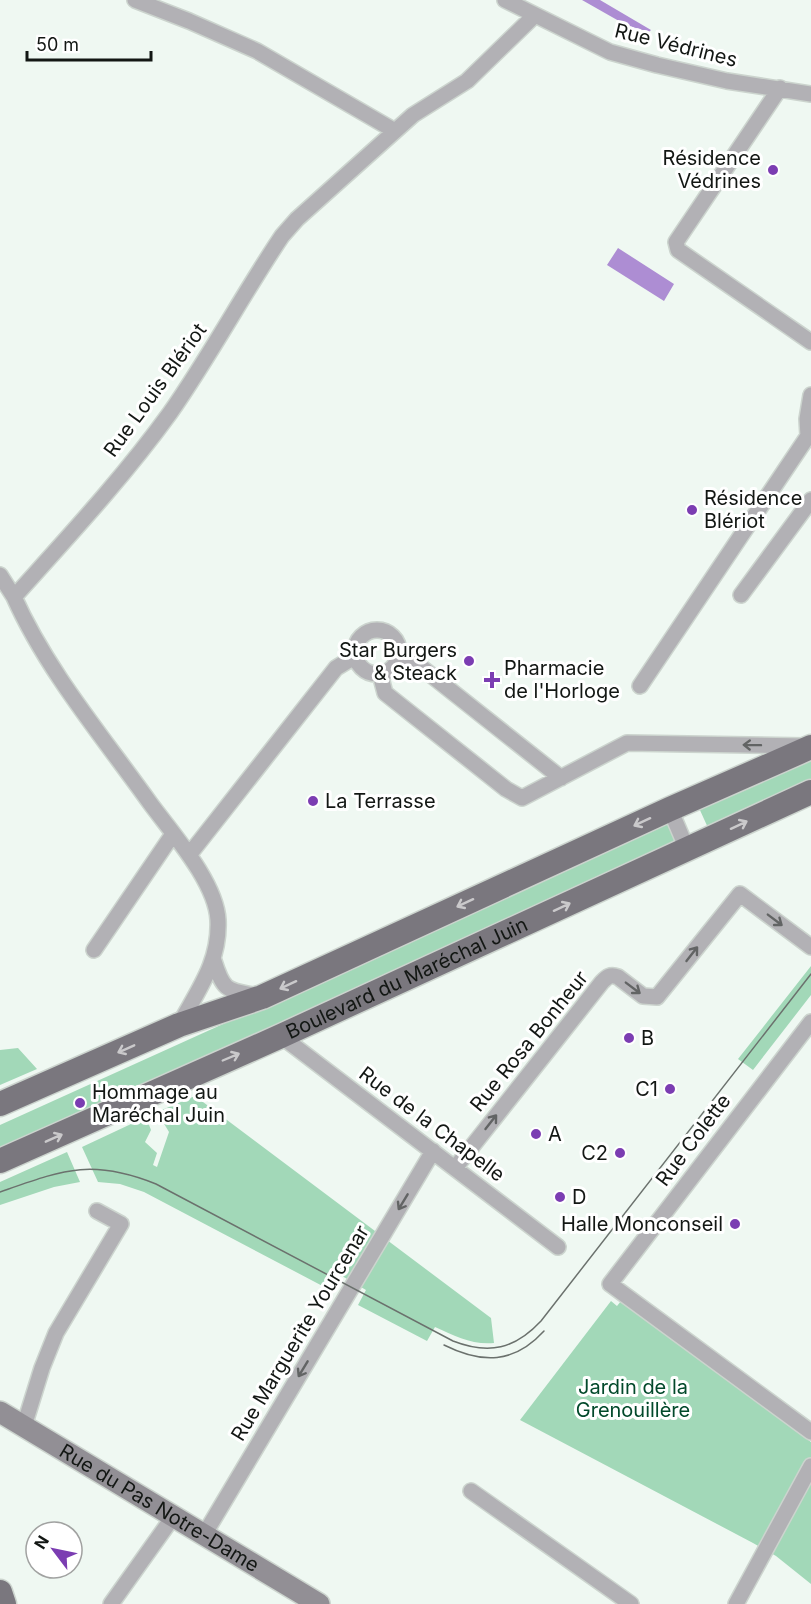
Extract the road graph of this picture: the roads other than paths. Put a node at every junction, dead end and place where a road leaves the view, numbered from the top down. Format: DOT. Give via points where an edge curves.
graph roads {
  1 [pos="135,0"];
  2 [pos="505,0"];
  3 [pos="535,15"];
  4 [pos="780,88"];
  5 [pos="811,94"];
  6 [pos="395,131"];
  7 [pos="811,342"];
  8 [pos="811,395"];
  9 [pos="811,500"];
  10 [pos="0,575"];
  11 [pos="741,596"];
  12 [pos="14,597"];
  13 [pos="399,652"];
  14 [pos="354,657"];
  15 [pos="380,674"];
  16 [pos="640,686"];
  17 [pos="811,747"];
  18 [pos="561,778"];
  19 [pos="811,792"];
  20 [pos="670,809"];
  21 [pos="173,834"];
  22 [pos="687,849"];
  23 [pos="189,855"];
  24 [pos="811,947"];
  25 [pos="94,950"];
  26 [pos="214,962"];
  27 [pos="262,997"];
  28 [pos="811,1022"];
  29 [pos="179,1025"];
  30 [pos="281,1036"];
  31 [pos="3,1103"];
  32 [pos="433,1151"];
  33 [pos="0,1161"];
  34 [pos="455,1168"];
  35 [pos="97,1210"];
  36 [pos="558,1246"];
  37 [pos="0,1412"];
  38 [pos="24,1426"];
  39 [pos="811,1432"];
  40 [pos="811,1466"];
  41 [pos="471,1491"];
  42 [pos="173,1517"];
  43 [pos="204,1535"];
  44 [pos="0,1592"];
  45 [pos="4,1604"];
  46 [pos="111,1604"];
  47 [pos="319,1604"];
  48 [pos="631,1604"];
  49 [pos="736,1604"];
  1 -- 6 [label="street" via="257,51"];
  2 -- 3 [label="street, Rue Védrines"];
  3 -- 4 [label="street, Rue Védrines" via="610,52 727,81"];
  3 -- 6 [label="street, Rue Louis Blériot" via="467,81"];
  4 -- 5 [label="street, Rue Védrines"];
  4 -- 7 [label="street" via="676,242 678,250"];
  6 -- 12 [label="street, Rue Louis Blériot" via="282,236 168,415"];
  8 -- 16 [label="street" via="808,436"];
  9 -- 11 [label="street"];
  10 -- 12 [label="street"];
  12 -- 21 [label="street" via="36,642"];
  13 -- 14 [label="street" via="394,638 374,630 361,636"];
  13 -- 15 [label="street" via="394,666"];
  13 -- 18 [label="street"];
  14 -- 15 [label="street" via="368,673"];
  14 -- 23 [label="street" via="336,668"];
  15 -- 18 [label="street" via="385,693 506,789 522,798"];
  17 -- 18 [label="street, one-way" via="627,743"];
  17 -- 20 [label="main road"];
  22 -- 19 [label="main road, Boulevard du Maréchal Juin, one-way"];
  20 -- 22 [label="street"];
  20 -- 27 [label="main road, one-way"];
  21 -- 23 [label="street"];
  21 -- 25 [label="street"];
  30 -- 22 [label="main road, Boulevard du Maréchal Juin, one-way"];
  23 -- 26 [label="street" via="213,898 218,918"];
  34 -- 24 [label="street, Rue Rosa Bonheur, one-way" via="608,976 618,976 643,996 657,997 740,894"];
  26 -- 27 [label="street" via="226,987"];
  26 -- 29 [label="street"];
  27 -- 29 [label="main road"];
  28 -- 39 [label="street, Rue Colette" via="610,1284"];
  29 -- 31 [label="main road, one-way"];
  30 -- 32 [label="street, Rue de la Chapelle"];
  33 -- 30 [label="main road, Boulevard du Maréchal Juin, one-way"];
  32 -- 34 [label="street, Rue de la Chapelle"];
  32 -- 43 [label="street, Rue Marguerite Yourcenar, one-way"];
  34 -- 36 [label="street, Rue de la Chapelle"];
  35 -- 38 [label="street" via="121,1224 56,1333"];
  37 -- 38 [label="street, Rue du Pas Notre-Dame"];
  38 -- 42 [label="street, Rue du Pas Notre-Dame"];
  40 -- 49 [label="street"];
  41 -- 48 [label="street"];
  42 -- 43 [label="street, Rue du Pas Notre-Dame"];
  42 -- 46 [label="street"];
  43 -- 47 [label="street, Rue du Pas Notre-Dame"];
  44 -- 45 [label="main road"];
}
